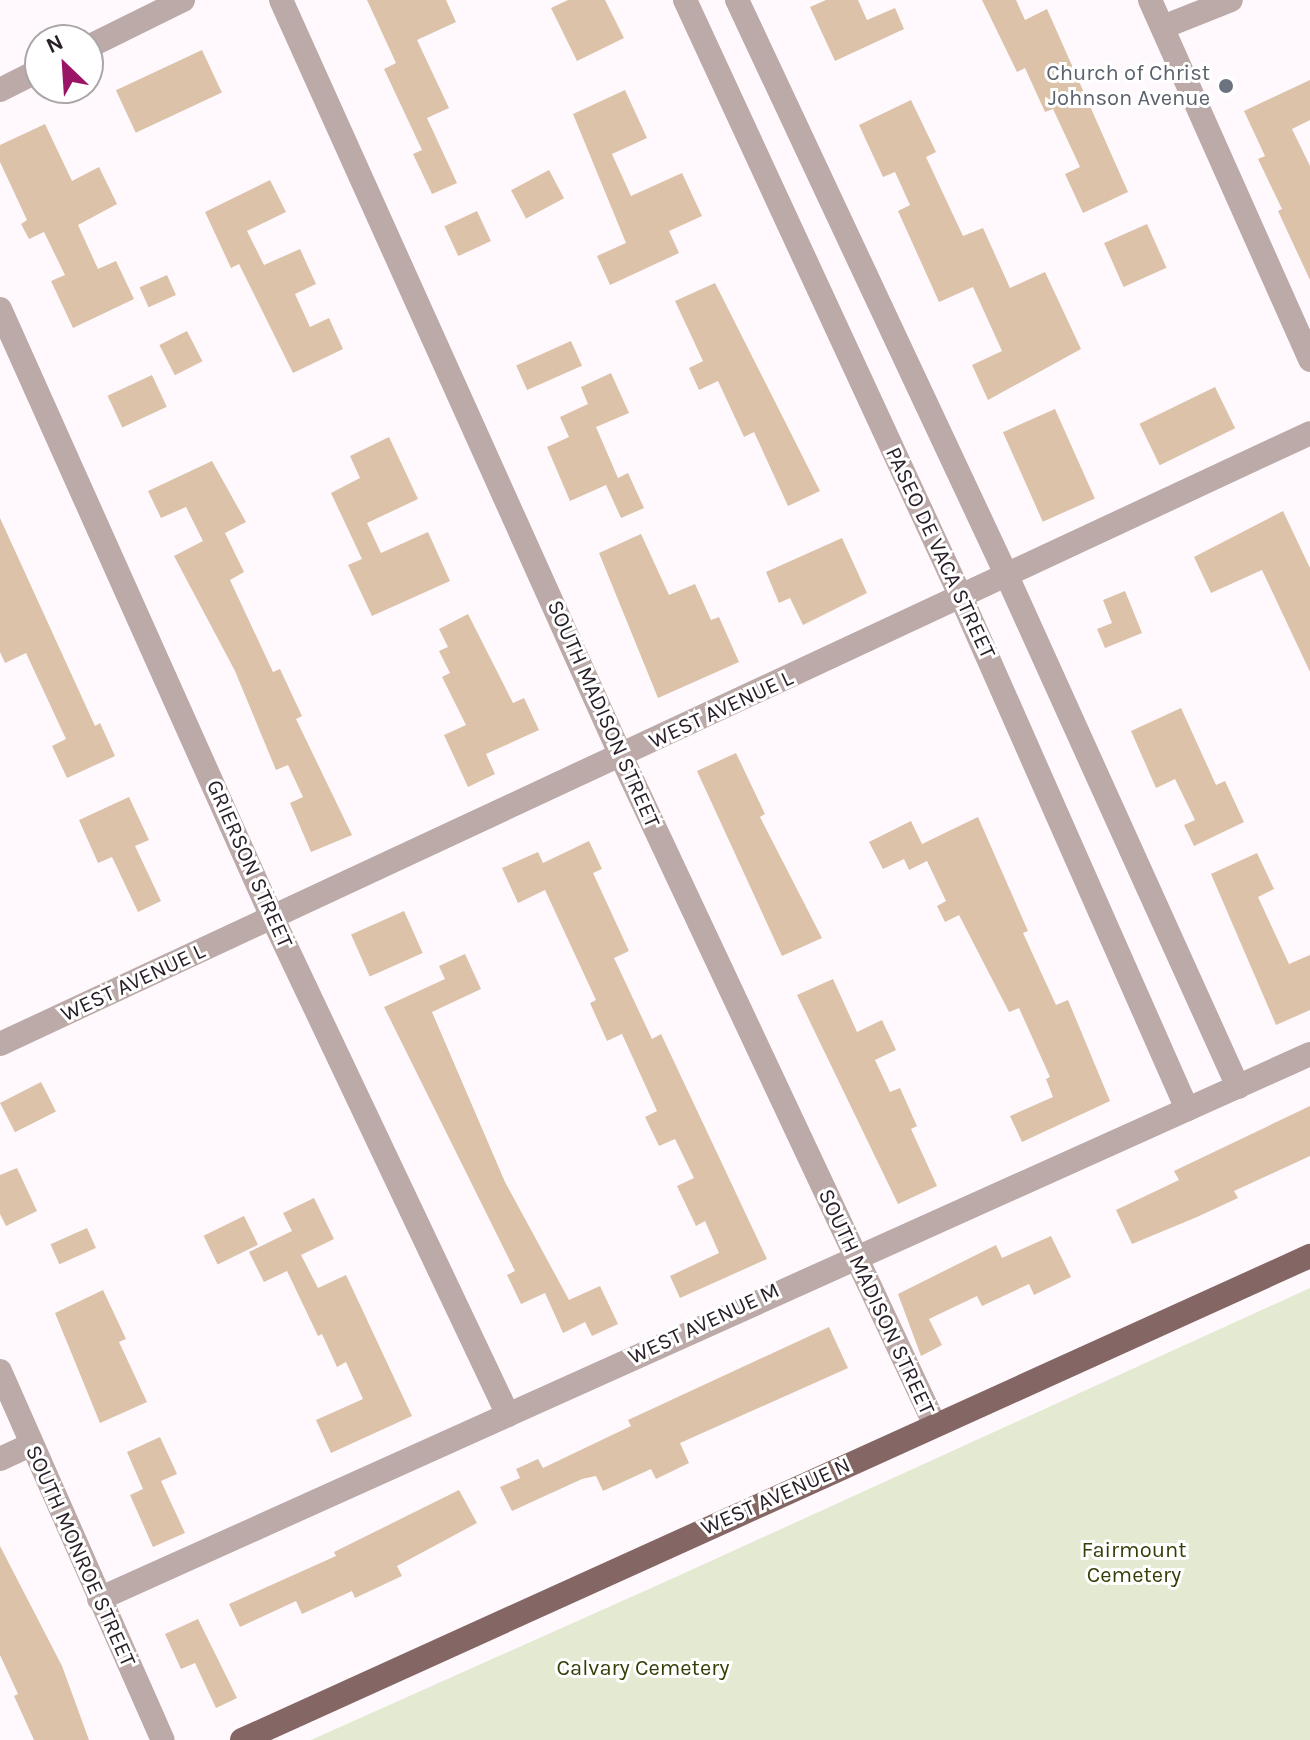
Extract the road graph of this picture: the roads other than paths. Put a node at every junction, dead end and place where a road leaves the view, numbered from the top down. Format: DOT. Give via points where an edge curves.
graph roads {
  1 [pos="183,0"];
  2 [pos="281,0"];
  3 [pos="685,0"];
  4 [pos="737,0"];
  5 [pos="1150,0"];
  6 [pos="1231,0"];
  7 [pos="1163,27"];
  8 [pos="104,39"];
  9 [pos="24,78"];
  10 [pos="0,90"];
  11 [pos="0,309"];
  12 [pos="1310,360"];
  13 [pos="1310,433"];
  14 [pos="1007,576"];
  15 [pos="961,597"];
  16 [pos="621,756"];
  17 [pos="273,919"];
  18 [pos="0,1044"];
  19 [pos="1310,1054"];
  20 [pos="1238,1087"];
  21 [pos="1187,1109"];
  22 [pos="854,1255"];
  23 [pos="1310,1256"];
  24 [pos="0,1371"];
  25 [pos="508,1415"];
  26 [pos="935,1425"];
  27 [pos="30,1445"];
  28 [pos="0,1459"];
  29 [pos="99,1599"];
  30 [pos="163,1740"];
  31 [pos="242,1740"];
  1 -- 8 [label="street"];
  2 -- 16 [label="street, SOUTH MADISON STREET"];
  3 -- 15 [label="street, PASEO DE VACA STREET"];
  4 -- 14 [label="street"];
  5 -- 7 [label="street"];
  6 -- 7 [label="street"];
  7 -- 12 [label="street"];
  9 -- 10 [label="street"];
  11 -- 17 [label="street, GRIERSON STREET"];
  13 -- 14 [label="street, WEST AVENUE L"];
  14 -- 15 [label="street, WEST AVENUE L"];
  14 -- 20 [label="street"];
  15 -- 16 [label="street, WEST AVENUE L"];
  15 -- 21 [label="street, PASEO DE VACA STREET"];
  16 -- 17 [label="street, WEST AVENUE L"];
  16 -- 22 [label="street, SOUTH MADISON STREET"];
  17 -- 18 [label="street, WEST AVENUE L"];
  17 -- 25 [label="street, GRIERSON STREET"];
  19 -- 20 [label="street, WEST AVENUE M"];
  20 -- 21 [label="street, WEST AVENUE M"];
  21 -- 22 [label="street, WEST AVENUE M"];
  22 -- 25 [label="street, WEST AVENUE M"];
  22 -- 26 [label="street, SOUTH MADISON STREET"];
  23 -- 26 [label="main road, WEST AVENUE N"];
  24 -- 27 [label="street, SOUTH MONROE STREET"];
  25 -- 29 [label="street, WEST AVENUE M"];
  26 -- 31 [label="main road, WEST AVENUE N"];
  27 -- 28 [label="street"];
  27 -- 29 [label="street, SOUTH MONROE STREET"];
  29 -- 30 [label="street, SOUTH MONROE STREET"];
}
